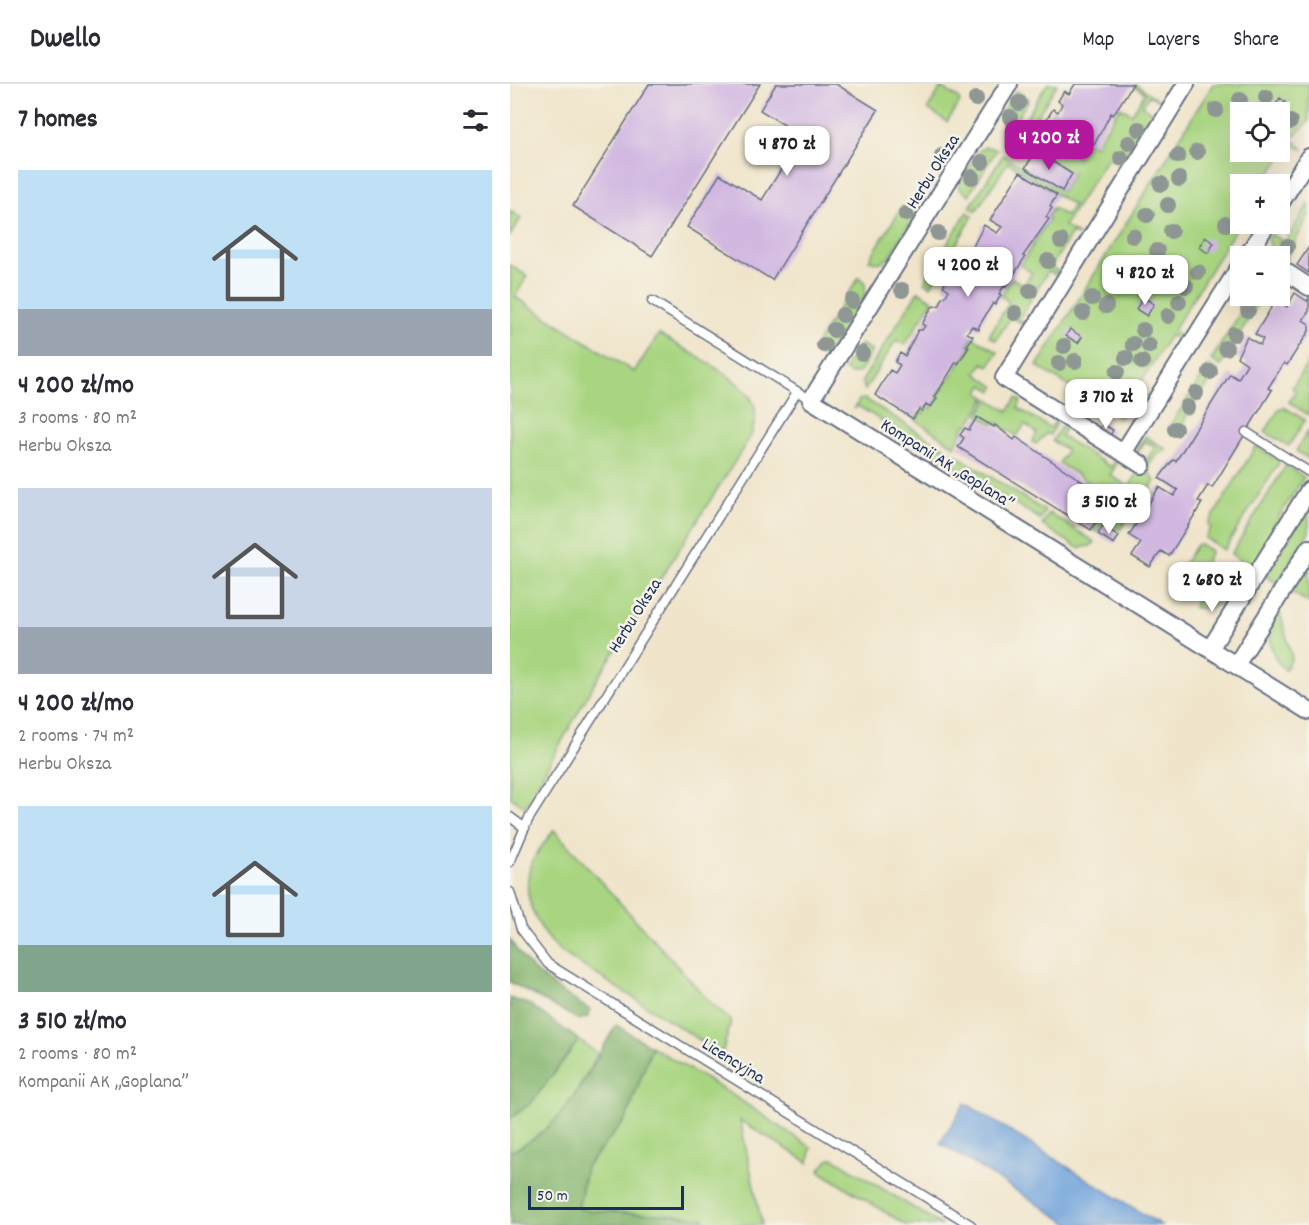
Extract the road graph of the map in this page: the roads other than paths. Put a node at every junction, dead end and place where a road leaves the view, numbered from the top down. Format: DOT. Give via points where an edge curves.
graph roads {
  1 [pos="1009,84"];
  2 [pos="1186,84"];
  3 [pos="1309,158"];
  4 [pos="1290,188"];
  5 [pos="1290,275"];
  6 [pos="1230,282"];
  7 [pos="1309,287"];
  8 [pos="652,301"];
  9 [pos="804,396"];
  10 [pos="1246,432"];
  11 [pos="1123,453"];
  12 [pos="1142,465"];
  13 [pos="1309,472"];
  14 [pos="1309,490"];
  15 [pos="1309,548"];
  16 [pos="1210,649"];
  17 [pos="1236,665"];
  18 [pos="1309,711"];
  19 [pos="510,817"];
  20 [pos="525,828"];
  21 [pos="510,862"];
  22 [pos="510,894"];
  23 [pos="970,1225"];
  1 -- 9 [label="street, Herbu Oksza"];
  2 -- 11 [label="street" via="1004,378"];
  3 -- 4 [label="street"];
  5 -- 7 [label="street"];
  6 -- 11 [label="street"];
  8 -- 9 [label="lane"];
  9 -- 16 [label="street, Kompanii AK „Goplana”"];
  9 -- 20 [label="lane, Herbu Oksza"];
  10 -- 13 [label="lane"];
  11 -- 12 [label="street"];
  14 -- 16 [label="street"];
  15 -- 17 [label="street"];
  16 -- 17 [label="street, Kompanii AK „Goplana”"];
  17 -- 18 [label="street, Kompanii AK „Goplana”"];
  19 -- 20 [label="lane"];
  20 -- 21 [label="lane, Herbu Oksza"];
  22 -- 23 [label="lane, Licencyjna" via="521,929 548,964"];
}
